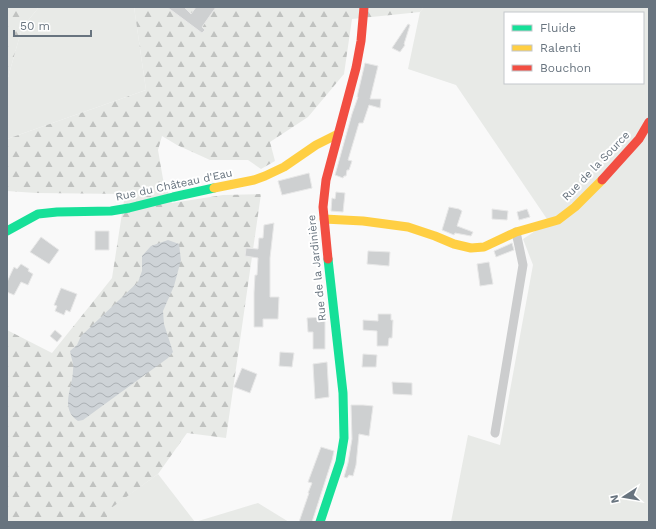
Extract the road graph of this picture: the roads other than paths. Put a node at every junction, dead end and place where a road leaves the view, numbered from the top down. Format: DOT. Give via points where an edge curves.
graph roads {
  1 [pos="364,10"];
  2 [pos="649,122"];
  3 [pos="338,134"];
  4 [pos="324,219"];
  5 [pos="7,231"];
  6 [pos="516,232"];
  7 [pos="495,433"];
  8 [pos="320,522"];
  1 -- 3 [label="street, Rue de la Jardinière" via="356,68"];
  2 -- 6 [label="street, Rue de la Source" via="639,139 576,207 558,220"];
  3 -- 4 [label="street, Rue de la Jardinière" via="326,180"];
  3 -- 5 [label="street, Rue du Château d'Eau" via="316,145 284,167 254,180 111,211 38,214"];
  4 -- 6 [label="street, Rue de la Source" via="408,227 471,248 484,247"];
  4 -- 8 [label="street, Rue de la Jardinière" via="343,394 344,438 340,462"];
  6 -- 7 [label="street" via="523,265"];
}
